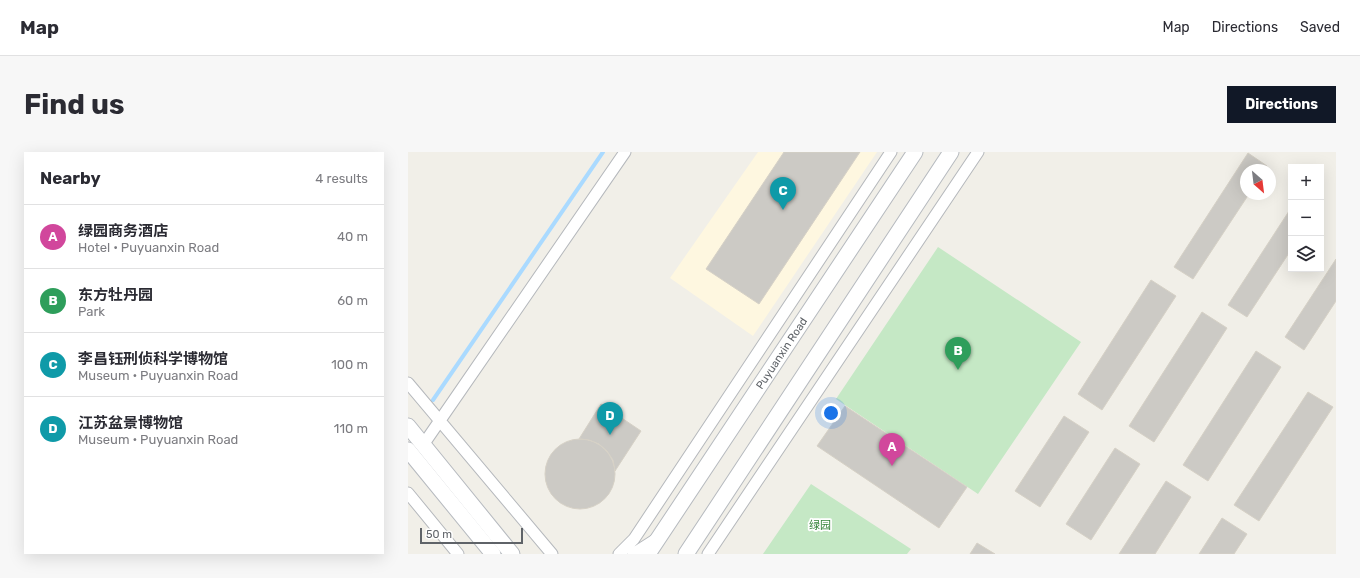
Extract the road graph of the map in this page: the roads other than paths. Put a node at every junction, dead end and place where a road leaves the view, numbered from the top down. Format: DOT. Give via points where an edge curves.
graph roads {
  1 [pos="625,152"];
  2 [pos="891,152"];
  3 [pos="915,152"];
  4 [pos="952,152"];
  5 [pos="978,152"];
  6 [pos="408,383"];
  7 [pos="440,421"];
  8 [pos="408,426"];
  9 [pos="423,445"];
  10 [pos="408,450"];
  11 [pos="408,493"];
  12 [pos="476,534"];
  13 [pos="659,538"];
  14 [pos="458,554"];
  15 [pos="484,554"];
  16 [pos="493,554"];
  17 [pos="512,554"];
  18 [pos="552,554"];
  19 [pos="619,554"];
  20 [pos="633,554"];
  21 [pos="648,554"];
  22 [pos="686,554"];
  23 [pos="708,554"];
  1 -- 7 [label="street"];
  2 -- 19 [label="street" via="634,539"];
  3 -- 13 [label="street, Puyuanxin Road"];
  4 -- 22 [label="street"];
  5 -- 23 [label="street"];
  6 -- 7 [label="street"];
  7 -- 9 [label="street"];
  7 -- 18 [label="street"];
  8 -- 9 [label="street"];
  9 -- 17 [label="street"];
  10 -- 12 [label="street"];
  11 -- 14 [label="street"];
  12 -- 15 [label="street"];
  12 -- 16 [label="street"];
  13 -- 20 [label="street"];
  13 -- 21 [label="street, Puyuanxin Road"];
}
